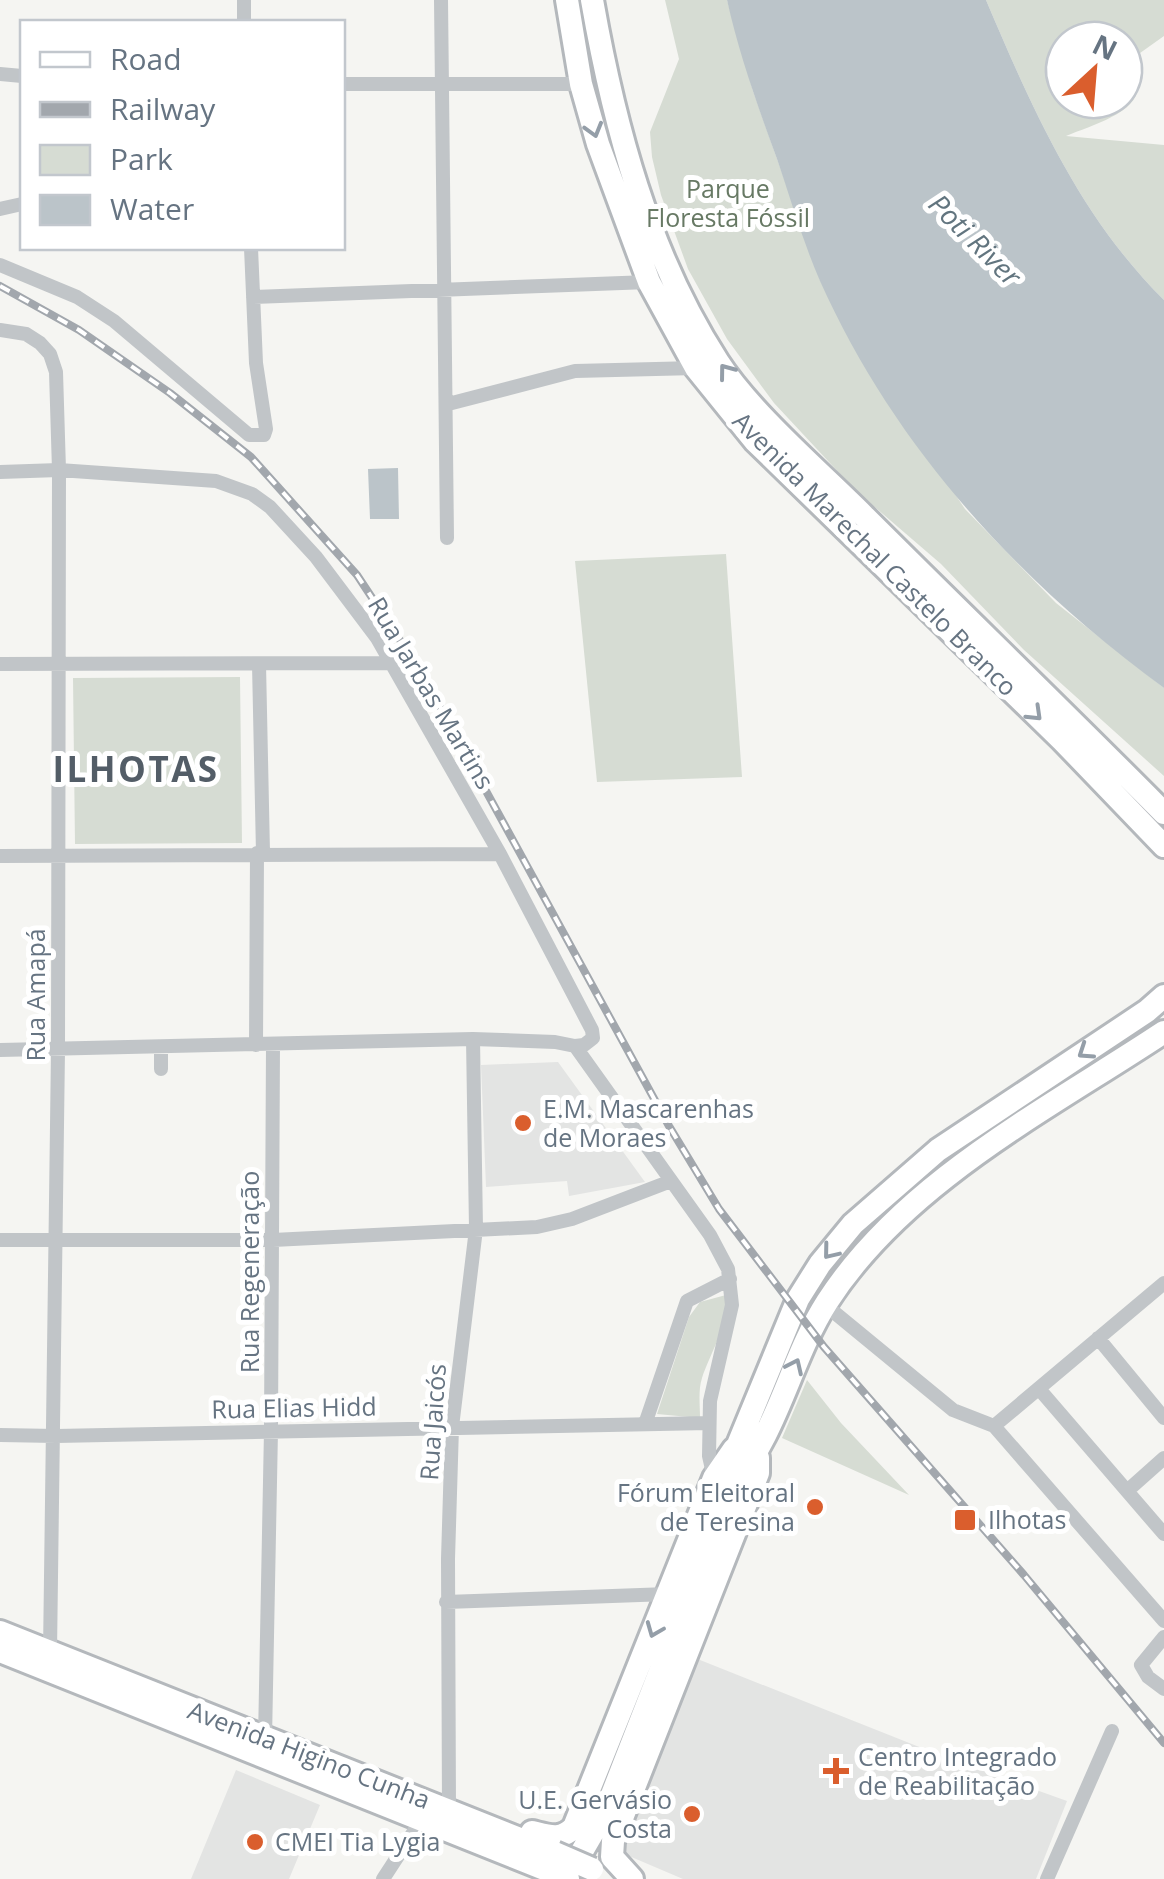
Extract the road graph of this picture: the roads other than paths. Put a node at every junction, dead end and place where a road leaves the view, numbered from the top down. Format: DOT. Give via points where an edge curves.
graph roads {
  1 [pos="441,0"];
  2 [pos="568,0"];
  3 [pos="592,0"];
  4 [pos="442,82"];
  5 [pos="345,84"];
  6 [pos="581,84"];
  7 [pos="251,250"];
  8 [pos="0,265"];
  9 [pos="649,282"];
  10 [pos="443,287"];
  11 [pos="253,296"];
  12 [pos="0,330"];
  13 [pos="696,368"];
  14 [pos="446,399"];
  15 [pos="59,470"];
  16 [pos="0,472"];
  17 [pos="447,538"];
  18 [pos="911,580"];
  19 [pos="57,663"];
  20 [pos="390,663"];
  21 [pos="0,664"];
  22 [pos="259,664"];
  23 [pos="1071,734"];
  24 [pos="1164,813"];
  25 [pos="1164,846"];
  26 [pos="260,853"];
  27 [pos="500,854"];
  28 [pos="0,856"];
  29 [pos="58,856"];
  30 [pos="1164,996"];
  31 [pos="1164,1032"];
  32 [pos="473,1038"];
  33 [pos="256,1045"];
  34 [pos="273,1045"];
  35 [pos="575,1046"];
  36 [pos="161,1047"];
  37 [pos="0,1050"];
  38 [pos="58,1050"];
  39 [pos="161,1069"];
  40 [pos="672,1181"];
  41 [pos="476,1228"];
  42 [pos="55,1239"];
  43 [pos="0,1240"];
  44 [pos="273,1240"];
  45 [pos="730,1279"];
  46 [pos="1162,1290"];
  47 [pos="835,1313"];
  48 [pos="1098,1338"];
  49 [pos="1040,1390"];
  50 [pos="1164,1418"];
  51 [pos="709,1423"];
  52 [pos="644,1424"];
  53 [pos="994,1426"];
  54 [pos="452,1427"];
  55 [pos="271,1430"];
  56 [pos="0,1435"];
  57 [pos="56,1436"];
  58 [pos="746,1451"];
  59 [pos="1164,1458"];
  60 [pos="724,1481"];
  61 [pos="1127,1491"];
  62 [pos="1164,1534"];
  63 [pos="668,1594"];
  64 [pos="446,1602"];
  65 [pos="1164,1621"];
  66 [pos="0,1632"];
  67 [pos="1164,1637"];
  68 [pos="50,1652"];
  69 [pos="4,1659"];
  70 [pos="1164,1689"];
  71 [pos="1112,1731"];
  72 [pos="265,1739"];
  73 [pos="449,1810"];
  74 [pos="422,1819"];
  75 [pos="503,1842"];
  76 [pos="553,1872"];
  77 [pos="383,1879"];
  78 [pos="618,1879"];
  79 [pos="632,1879"];
  80 [pos="1048,1879"];
  1 -- 4 [label="street"];
  2 -- 6 [label="main road, Avenida Marechal Castelo Branco"];
  18 -- 3 [label="main road, Avenida Marechal Castelo Branco, one-way" via="718,361 644,206"];
  4 -- 5 [label="street"];
  4 -- 6 [label="street"];
  4 -- 10 [label="street"];
  6 -- 9 [label="main road, Avenida Marechal Castelo Branco, one-way"];
  7 -- 11 [label="street"];
  8 -- 11 [label="street" via="77,297 249,435 264,435"];
  9 -- 10 [label="street"];
  9 -- 13 [label="main road, Avenida Marechal Castelo Branco"];
  10 -- 11 [label="street"];
  10 -- 14 [label="street"];
  12 -- 15 [label="street, Rua Amapá" via="26,334 50,354"];
  13 -- 14 [label="street" via="575,370 452,403"];
  13 -- 18 [label="main road, Avenida Marechal Castelo Branco" via="755,441"];
  14 -- 17 [label="street"];
  15 -- 16 [label="street, Rua Jarbas Martins"];
  15 -- 19 [label="street, Rua Amapá"];
  15 -- 20 [label="street, Rua Jarbas Martins" via="216,481 252,494 316,557"];
  18 -- 23 [label="main road, Avenida Marechal Castelo Branco"];
  19 -- 21 [label="street"];
  19 -- 22 [label="street"];
  19 -- 29 [label="street, Rua Amapá"];
  20 -- 22 [label="street"];
  20 -- 27 [label="street, Rua Jarbas Martins"];
  22 -- 26 [label="street"];
  23 -- 24 [label="main road, Avenida Marechal Castelo Branco"];
  23 -- 25 [label="main road, Avenida Marechal Castelo Branco"];
  26 -- 27 [label="street"];
  26 -- 29 [label="street"];
  26 -- 33 [label="street"];
  27 -- 35 [label="street, Rua Jarbas Martins" via="592,1030 590,1042"];
  28 -- 29 [label="street"];
  29 -- 38 [label="street, Rua Amapá"];
  30 -- 58 [label="main road, one-way" via="938,1150 853,1224 798,1299"];
  58 -- 31 [label="main road, one-way" via="826,1304 873,1241 970,1160"];
  32 -- 34 [label="street"];
  32 -- 35 [label="street"];
  32 -- 41 [label="street, Rua Jaicós"];
  33 -- 34 [label="street"];
  33 -- 36 [label="street"];
  34 -- 44 [label="street, Rua Regeneração"];
  35 -- 40 [label="street"];
  36 -- 38 [label="street"];
  36 -- 39 [label="street"];
  37 -- 38 [label="street"];
  38 -- 42 [label="street, Rua Amapá"];
  40 -- 41 [label="street" via="572,1219"];
  40 -- 45 [label="street" via="710,1235"];
  41 -- 44 [label="street"];
  41 -- 54 [label="street, Rua Jaicós"];
  42 -- 43 [label="street"];
  42 -- 44 [label="street"];
  42 -- 57 [label="street, Rua Amapá"];
  44 -- 55 [label="street, Rua Regeneração"];
  45 -- 51 [label="street" via="728,1334"];
  45 -- 52 [label="street" via="687,1302"];
  46 -- 48 [label="street"];
  47 -- 53 [label="street" via="953,1410"];
  48 -- 49 [label="street"];
  48 -- 50 [label="street"];
  49 -- 53 [label="street"];
  49 -- 61 [label="street"];
  51 -- 52 [label="street, Rua Elias Hidd"];
  51 -- 60 [label="street" via="709,1456"];
  52 -- 54 [label="street, Rua Elias Hidd"];
  53 -- 65 [label="street"];
  54 -- 55 [label="street, Rua Elias Hidd"];
  54 -- 64 [label="street, Rua Jaicós"];
  55 -- 57 [label="street, Rua Elias Hidd"];
  55 -- 72 [label="street, Rua Regeneração"];
  56 -- 57 [label="street, Rua Elias Hidd"];
  57 -- 68 [label="street, Rua Amapá"];
  58 -- 60 [label="main road" via="722,1462"];
  58 -- 79 [label="main road" via="760,1463 758,1472 613,1841 612,1857"];
  59 -- 61 [label="street"];
  60 -- 63 [label="main road"];
  60 -- 76 [label="main road" via="606,1810"];
  61 -- 62 [label="street"];
  63 -- 64 [label="street"];
  63 -- 75 [label="main road, one-way" via="574,1827 556,1838 524,1830"];
  64 -- 73 [label="street, Rua Jaicós"];
  66 -- 68 [label="main road, Avenida Higino Cunha"];
  67 -- 70 [label="street" via="1141,1665"];
  68 -- 72 [label="main road, Avenida Higino Cunha"];
  69 -- 74 [label="main road, Avenida Higino Cunha"];
  71 -- 80 [label="street"];
  72 -- 73 [label="main road, Avenida Higino Cunha"];
  73 -- 75 [label="main road, Avenida Higino Cunha"];
  74 -- 75 [label="main road, Avenida Higino Cunha"];
  74 -- 77 [label="street"];
  75 -- 76 [label="main road, Avenida Higino Cunha"];
  75 -- 76 [label="main road"];
  76 -- 78 [label="main road, Avenida Higino Cunha, bridge" via="592,1869"];
}
